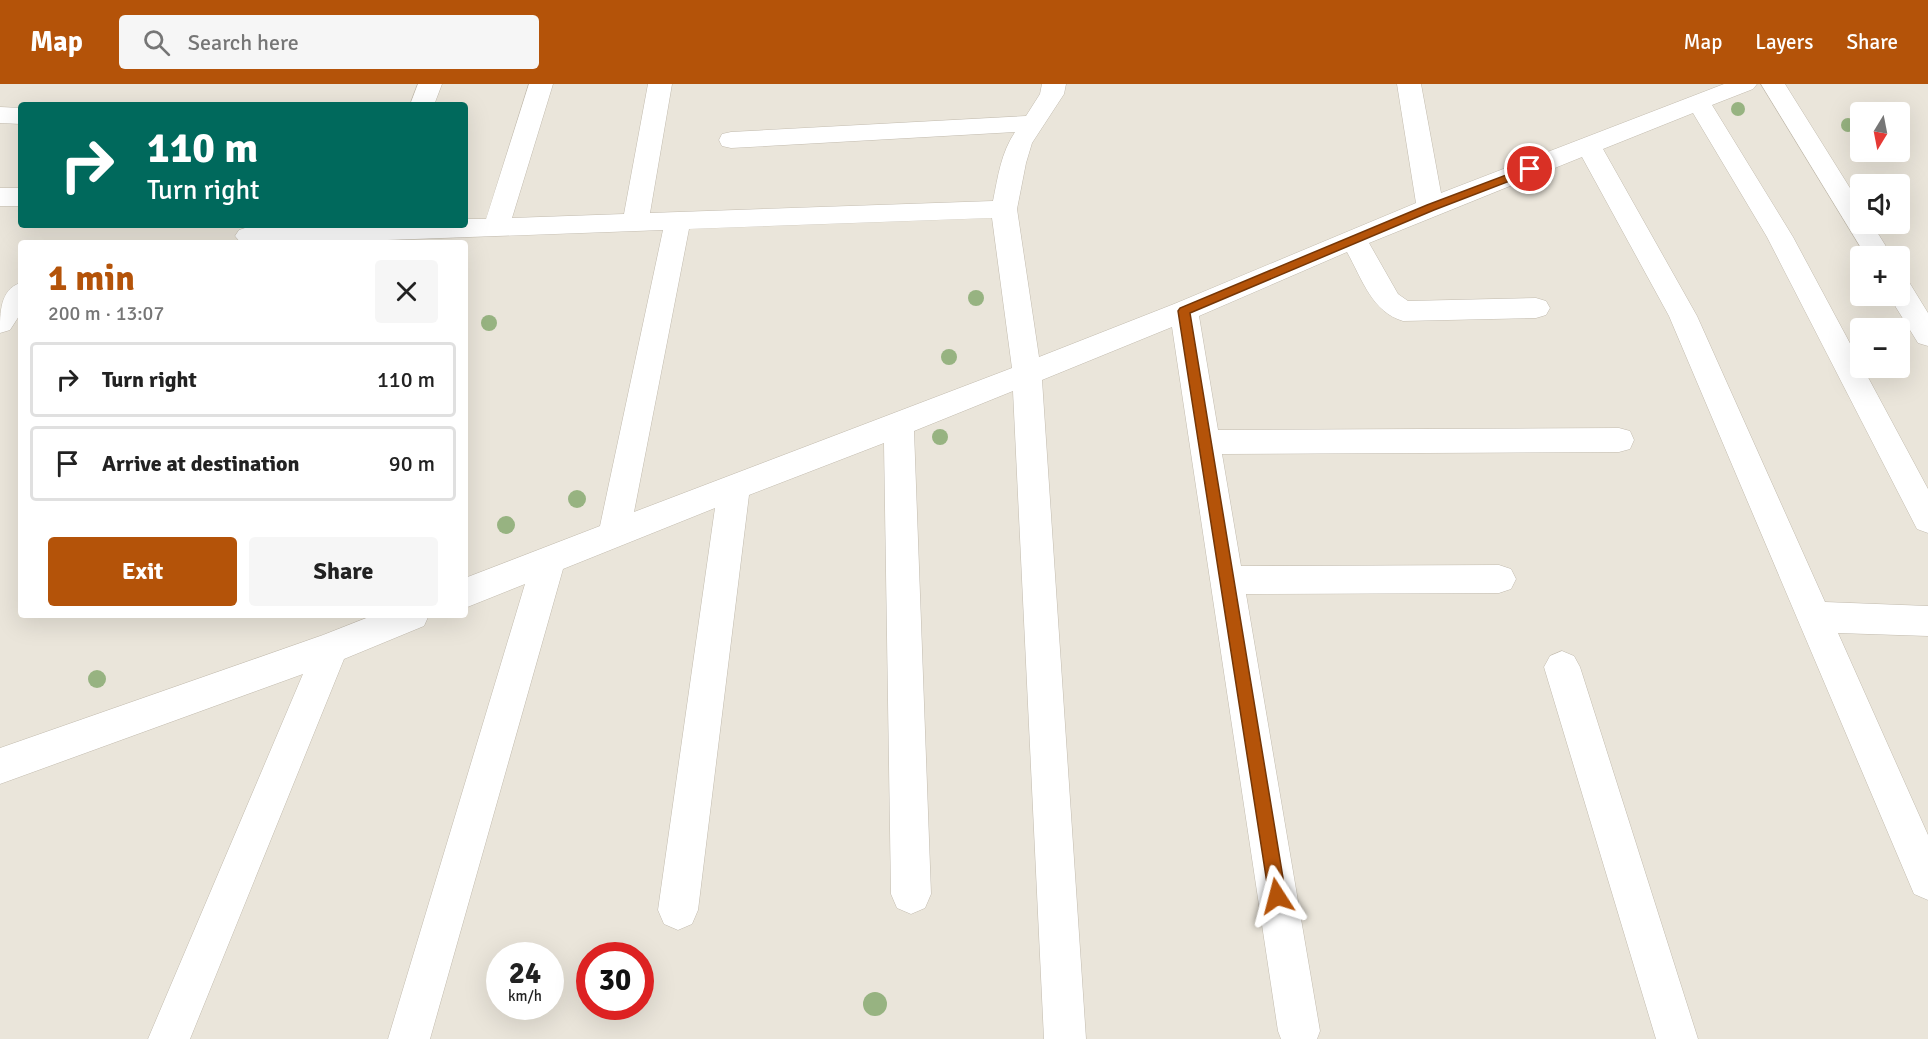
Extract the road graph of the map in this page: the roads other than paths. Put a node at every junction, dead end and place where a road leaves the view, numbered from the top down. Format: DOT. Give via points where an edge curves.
graph roads {
  1 [pos="430,84"];
  2 [pos="541,84"];
  3 [pos="660,84"];
  4 [pos="1054,84"];
  5 [pos="1409,84"];
  6 [pos="1773,84"];
  7 [pos="1735,86"];
  8 [pos="423,102"];
  9 [pos="1700,103"];
  10 [pos="0,115"];
  11 [pos="18,116"];
  12 [pos="1035,123"];
  13 [pos="731,140"];
  14 [pos="1589,146"];
  15 [pos="0,197"];
  16 [pos="18,197"];
  17 [pos="1430,207"];
  18 [pos="1004,209"];
  19 [pos="678,220"];
  20 [pos="635,223"];
  21 [pos="376,228"];
  22 [pos="496,228"];
  23 [pos="248,236"];
  24 [pos="1354,240"];
  25 [pos="1873,246"];
  26 [pos="0,293"];
  27 [pos="18,293"];
  28 [pos="18,297"];
  29 [pos="1909,306"];
  30 [pos="1536,308"];
  31 [pos="1184,311"];
  32 [pos="0,323"];
  33 [pos="1928,336"];
  34 [pos="1027,374"];
  35 [pos="899,425"];
  36 [pos="1619,440"];
  37 [pos="1205,442"];
  38 [pos="734,487"];
  39 [pos="1928,520"];
  40 [pos="614,534"];
  41 [pos="549,559"];
  42 [pos="1500,579"];
  43 [pos="1227,580"];
  44 [pos="468,592"];
  45 [pos="1813,616"];
  46 [pos="405,618"];
  47 [pos="1928,621"];
  48 [pos="330,648"];
  49 [pos="1562,668"];
  50 [pos="0,766"];
  51 [pos="1928,880"];
  52 [pos="911,894"];
  53 [pos="678,910"];
  54 [pos="1299,1031"];
  55 [pos="170,1039"];
  56 [pos="409,1039"];
  57 [pos="1065,1039"];
  58 [pos="1677,1039"];
  1 -- 8 [label="street"];
  2 -- 22 [label="street"];
  3 -- 20 [label="street"];
  4 -- 12 [label="street"];
  5 -- 17 [label="street"];
  6 -- 25 [label="street"];
  7 -- 9 [label="street"];
  9 -- 14 [label="street"];
  9 -- 39 [label="street" via="1780,237"];
  10 -- 11 [label="street"];
  12 -- 13 [label="street"];
  12 -- 18 [label="street" via="1020,143 1013,162"];
  14 -- 17 [label="street"];
  14 -- 45 [label="street" via="1683,316"];
  15 -- 16 [label="street"];
  17 -- 24 [label="street"];
  18 -- 19 [label="street"];
  18 -- 34 [label="street"];
  19 -- 20 [label="street"];
  19 -- 40 [label="street"];
  20 -- 22 [label="street"];
  21 -- 22 [label="street"];
  21 -- 23 [label="street"];
  24 -- 30 [label="street" via="1388,301 1403,311"];
  24 -- 31 [label="street"];
  26 -- 27 [label="street"];
  28 -- 32 [label="street"];
  29 -- 33 [label="street"];
  31 -- 34 [label="street"];
  31 -- 37 [label="street"];
  34 -- 35 [label="street"];
  34 -- 57 [label="street"];
  35 -- 38 [label="street"];
  35 -- 52 [label="street"];
  36 -- 37 [label="street"];
  37 -- 43 [label="street"];
  38 -- 40 [label="street"];
  38 -- 53 [label="street"];
  40 -- 41 [label="street"];
  41 -- 44 [label="street"];
  41 -- 56 [label="street"];
  42 -- 43 [label="street"];
  43 -- 54 [label="street"];
  45 -- 47 [label="street"];
  45 -- 51 [label="street"];
  46 -- 48 [label="street"];
  48 -- 50 [label="street"];
  48 -- 55 [label="street"];
  49 -- 58 [label="street"];
}
